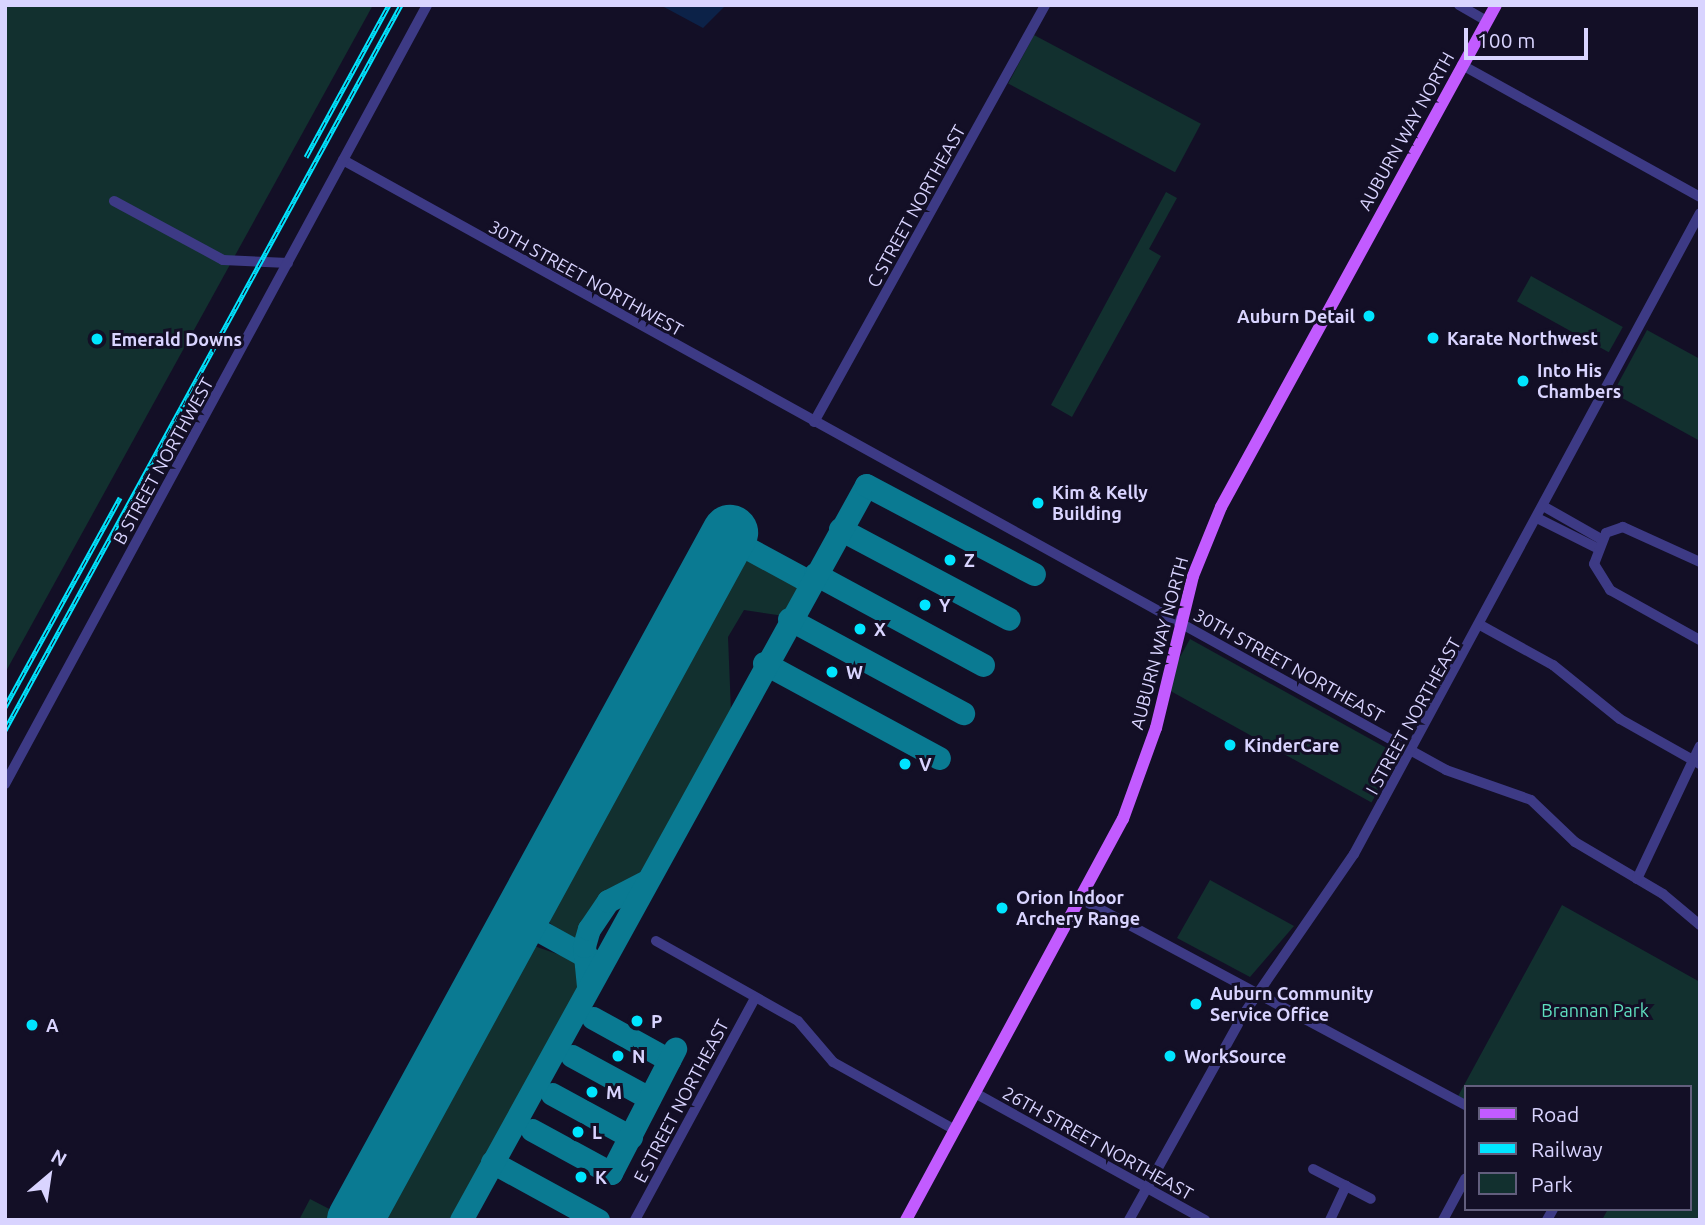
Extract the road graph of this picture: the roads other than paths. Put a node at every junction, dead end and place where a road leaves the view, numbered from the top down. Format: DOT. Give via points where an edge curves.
graph roads {
  1 [pos="427,5"];
  2 [pos="1045,5"];
  3 [pos="1459,5"];
  4 [pos="1496,5"];
  5 [pos="1487,21"];
  6 [pos="1462,65"];
  7 [pos="343,160"];
  8 [pos="1700,197"];
  9 [pos="114,201"];
  10 [pos="1700,213"];
  11 [pos="288,263"];
  12 [pos="814,422"];
  13 [pos="1543,506"];
  14 [pos="1537,517"];
  15 [pos="1599,543"];
  16 [pos="1700,562"];
  17 [pos="1180,624"];
  18 [pos="1482,626"];
  19 [pos="1700,640"];
  20 [pos="1700,746"];
  21 [pos="1412,751"];
  22 [pos="1696,762"];
  23 [pos="5,784"];
  24 [pos="1637,879"];
  25 [pos="1083,900"];
  26 [pos="1700,925"];
  27 [pos="656,941"];
  28 [pos="1257,993"];
  29 [pos="755,998"];
  30 [pos="975,1093"];
  31 [pos="1464,1104"];
  32 [pos="955,1130"];
  33 [pos="1313,1169"];
  34 [pos="1464,1181"];
  35 [pos="1346,1186"];
  36 [pos="1146,1188"];
  37 [pos="1371,1199"];
  38 [pos="635,1220"];
  39 [pos="906,1220"];
  40 [pos="1129,1220"];
  41 [pos="1205,1220"];
  42 [pos="1330,1220"];
  43 [pos="1443,1220"];
  1 -- 7 [label="street, B STREET NORTHWEST"];
  2 -- 12 [label="street, C STREET NORTHEAST"];
  3 -- 5 [label="street"];
  4 -- 5 [label="main road, AUBURN WAY NORTH"];
  5 -- 6 [label="main road, AUBURN WAY NORTH"];
  6 -- 8 [label="street"];
  6 -- 17 [label="main road, AUBURN WAY NORTH" via="1221,507"];
  7 -- 11 [label="street, B STREET NORTHWEST"];
  7 -- 12 [label="street, 30TH STREET NORTHWEST"];
  9 -- 11 [label="street" via="223,260"];
  10 -- 13 [label="street, I STREET NORTHEAST"];
  11 -- 23 [label="street, B STREET NORTHWEST"];
  12 -- 17 [label="street, 30TH STREET NORTHEAST"];
  13 -- 14 [label="street, I STREET NORTHEAST"];
  13 -- 15 [label="street"];
  14 -- 15 [label="street"];
  14 -- 18 [label="street, I STREET NORTHEAST"];
  15 -- 16 [label="street" via="1611,529 1633,528"];
  15 -- 19 [label="street" via="1596,572 1610,590"];
  17 -- 21 [label="street, 30TH STREET NORTHEAST"];
  17 -- 25 [label="main road, AUBURN WAY NORTH" via="1141,775"];
  18 -- 21 [label="street, I STREET NORTHEAST"];
  18 -- 22 [label="street" via="1553,665 1620,719"];
  20 -- 22 [label="street"];
  21 -- 24 [label="street, 30TH STREET NORTHEAST" via="1446,770 1531,800 1575,842"];
  21 -- 28 [label="street, I STREET NORTHEAST" via="1327,899"];
  22 -- 24 [label="street"];
  24 -- 26 [label="street, 30TH STREET NORTHEAST"];
  25 -- 28 [label="street"];
  25 -- 30 [label="main road, AUBURN WAY NORTH"];
  27 -- 29 [label="street"];
  28 -- 31 [label="street"];
  28 -- 36 [label="street, I STREET NORTHEAST"];
  29 -- 32 [label="street" via="805,1026 834,1062"];
  29 -- 38 [label="street, E STREET NORTHEAST"];
  30 -- 32 [label="main road, AUBURN WAY NORTH"];
  30 -- 36 [label="street, 26TH STREET NORTHEAST"];
  32 -- 39 [label="main road, AUBURN WAY NORTH"];
  33 -- 35 [label="street"];
  34 -- 43 [label="street"];
  35 -- 37 [label="street"];
  35 -- 42 [label="street"];
  36 -- 40 [label="street, I STREET NORTHEAST"];
  36 -- 41 [label="street, 26TH STREET NORTHEAST"];
}
